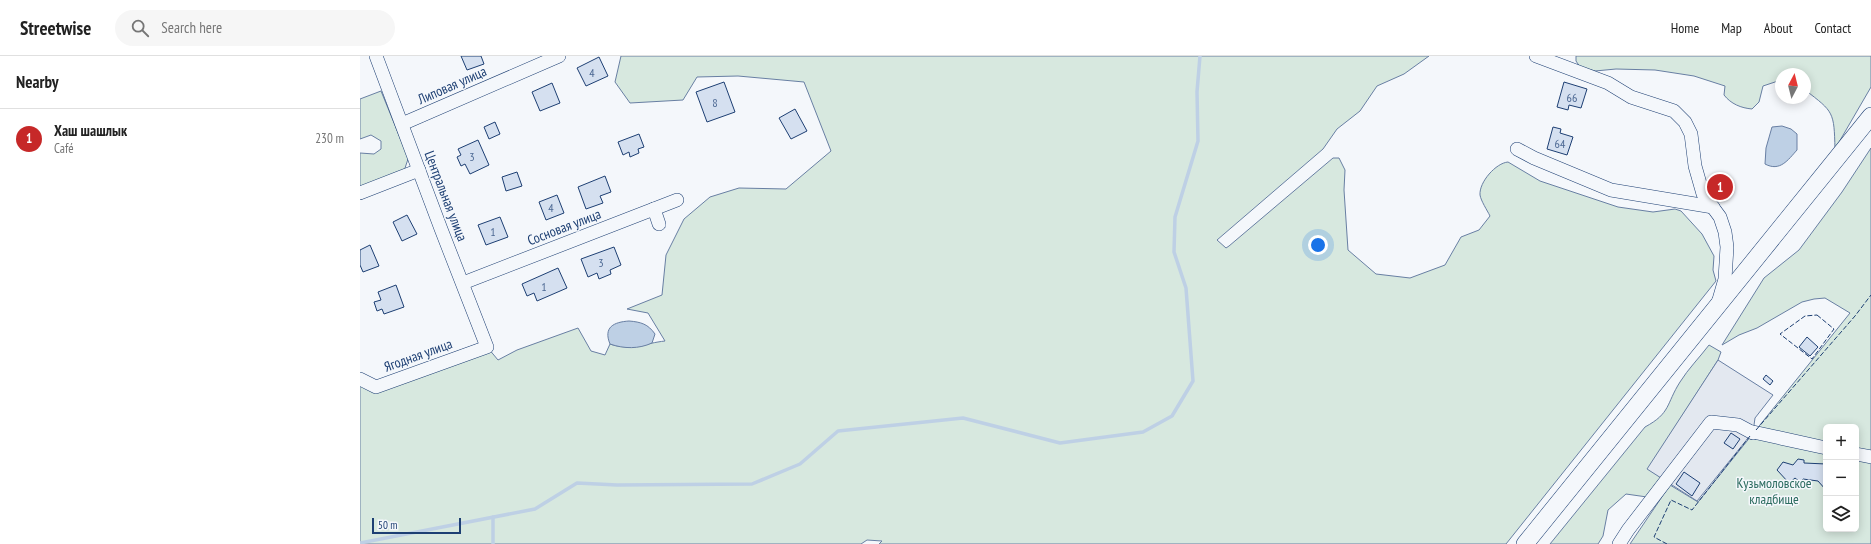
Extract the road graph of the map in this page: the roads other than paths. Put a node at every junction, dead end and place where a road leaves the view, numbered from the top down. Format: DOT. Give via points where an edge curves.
graph roads {
  1 [pos="376,56"];
  2 [pos="559,56"];
  3 [pos="1536,56"];
  4 [pos="1871,116"];
  5 [pos="402,124"];
  6 [pos="1517,149"];
  7 [pos="419,170"];
  8 [pos="360,193"];
  9 [pos="677,200"];
  10 [pos="1713,207"];
  11 [pos="654,209"];
  12 [pos="659,224"];
  13 [pos="463,283"];
  14 [pos="1716,307"];
  15 [pos="487,347"];
  16 [pos="360,379"];
  17 [pos="1823,447"];
  18 [pos="1859,455"];
  19 [pos="1871,457"];
  20 [pos="1525,544"];
  21 [pos="1619,544"];
  1 -- 5 [label="street, Центральная улица"];
  2 -- 5 [label="street, Липовая улица"];
  3 -- 10 [label="street" via="1608,83 1632,97 1674,111 1685,122 1691,134 1695,166 1703,194"];
  4 -- 14 [label="main road"];
  5 -- 7 [label="street, Центральная улица"];
  6 -- 10 [label="street" via="1611,190"];
  7 -- 8 [label="street"];
  7 -- 13 [label="street, Центральная улица"];
  9 -- 11 [label="street, Сосновая улица"];
  10 -- 14 [label="street" via="1720,217 1727,247 1725,279"];
  11 -- 12 [label="street"];
  11 -- 13 [label="street, Сосновая улица"];
  13 -- 15 [label="street, Центральная улица"];
  14 -- 20 [label="main road"];
  15 -- 16 [label="street, Ягодная улица" via="376,387"];
  17 -- 21 [label="street" via="1753,433 1738,425 1711,422"];
  18 -- 19 [label="street"];
}
